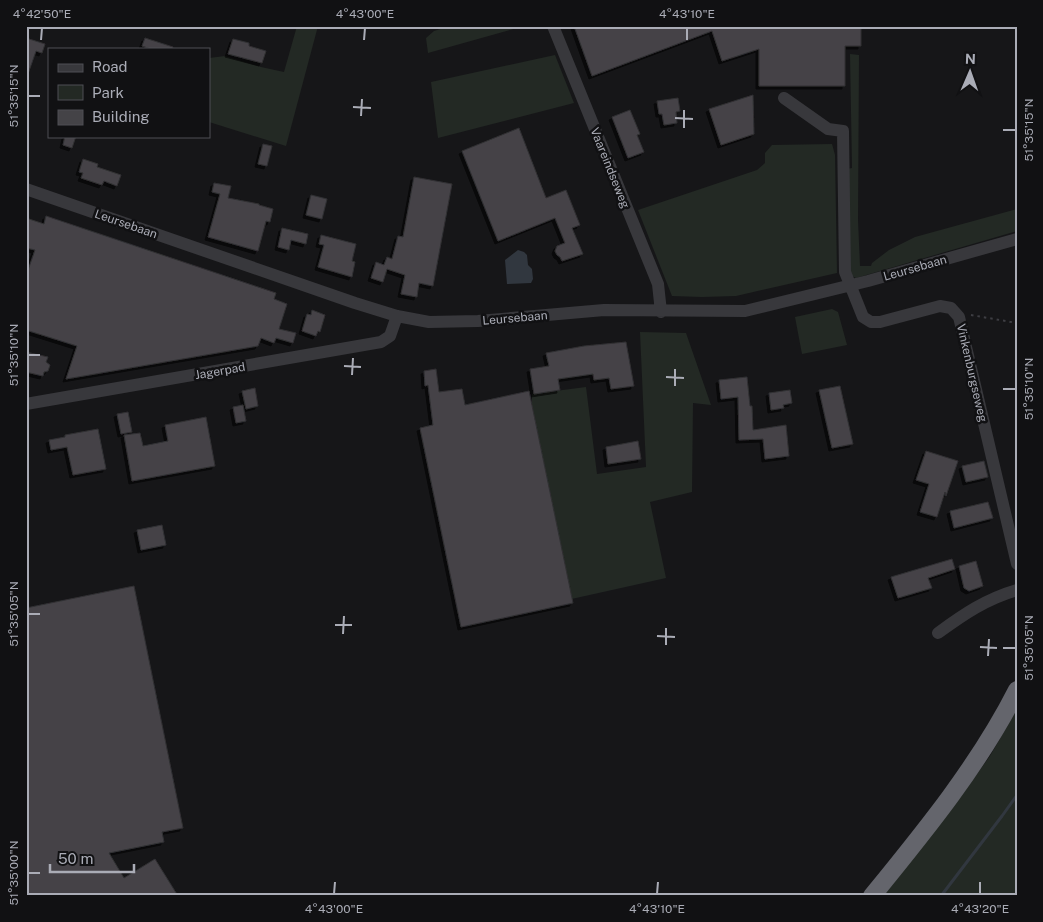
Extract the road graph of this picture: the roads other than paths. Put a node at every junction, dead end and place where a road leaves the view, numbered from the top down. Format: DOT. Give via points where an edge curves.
graph roads {
  1 [pos="553,26"];
  2 [pos="784,98"];
  3 [pos="26,189"];
  4 [pos="1017,239"];
  5 [pos="850,286"];
  6 [pos="661,312"];
  7 [pos="397,316"];
  8 [pos="26,404"];
  9 [pos="1017,564"];
  10 [pos="1017,590"];
  11 [pos="938,633"];
  12 [pos="1017,690"];
  13 [pos="872,896"];
  1 -- 6 [label="street, Vaareindseweg" via="658,284"];
  2 -- 5 [label="street" via="828,129 843,131 845,272"];
  3 -- 7 [label="street, Leursebaan"];
  4 -- 5 [label="street, Leursebaan"];
  5 -- 6 [label="street, Leursebaan" via="746,311"];
  5 -- 9 [label="street, Vinkenburgseweg" via="859,311 871,322 940,306 951,308 956,313"];
  6 -- 7 [label="street, Leursebaan" via="604,310 429,322"];
  7 -- 8 [label="street, Jagerpad" via="390,336 381,342"];
  10 -- 11 [label="street" via="989,599"];
  12 -- 13 [label="highway" via="950,798"];
}
